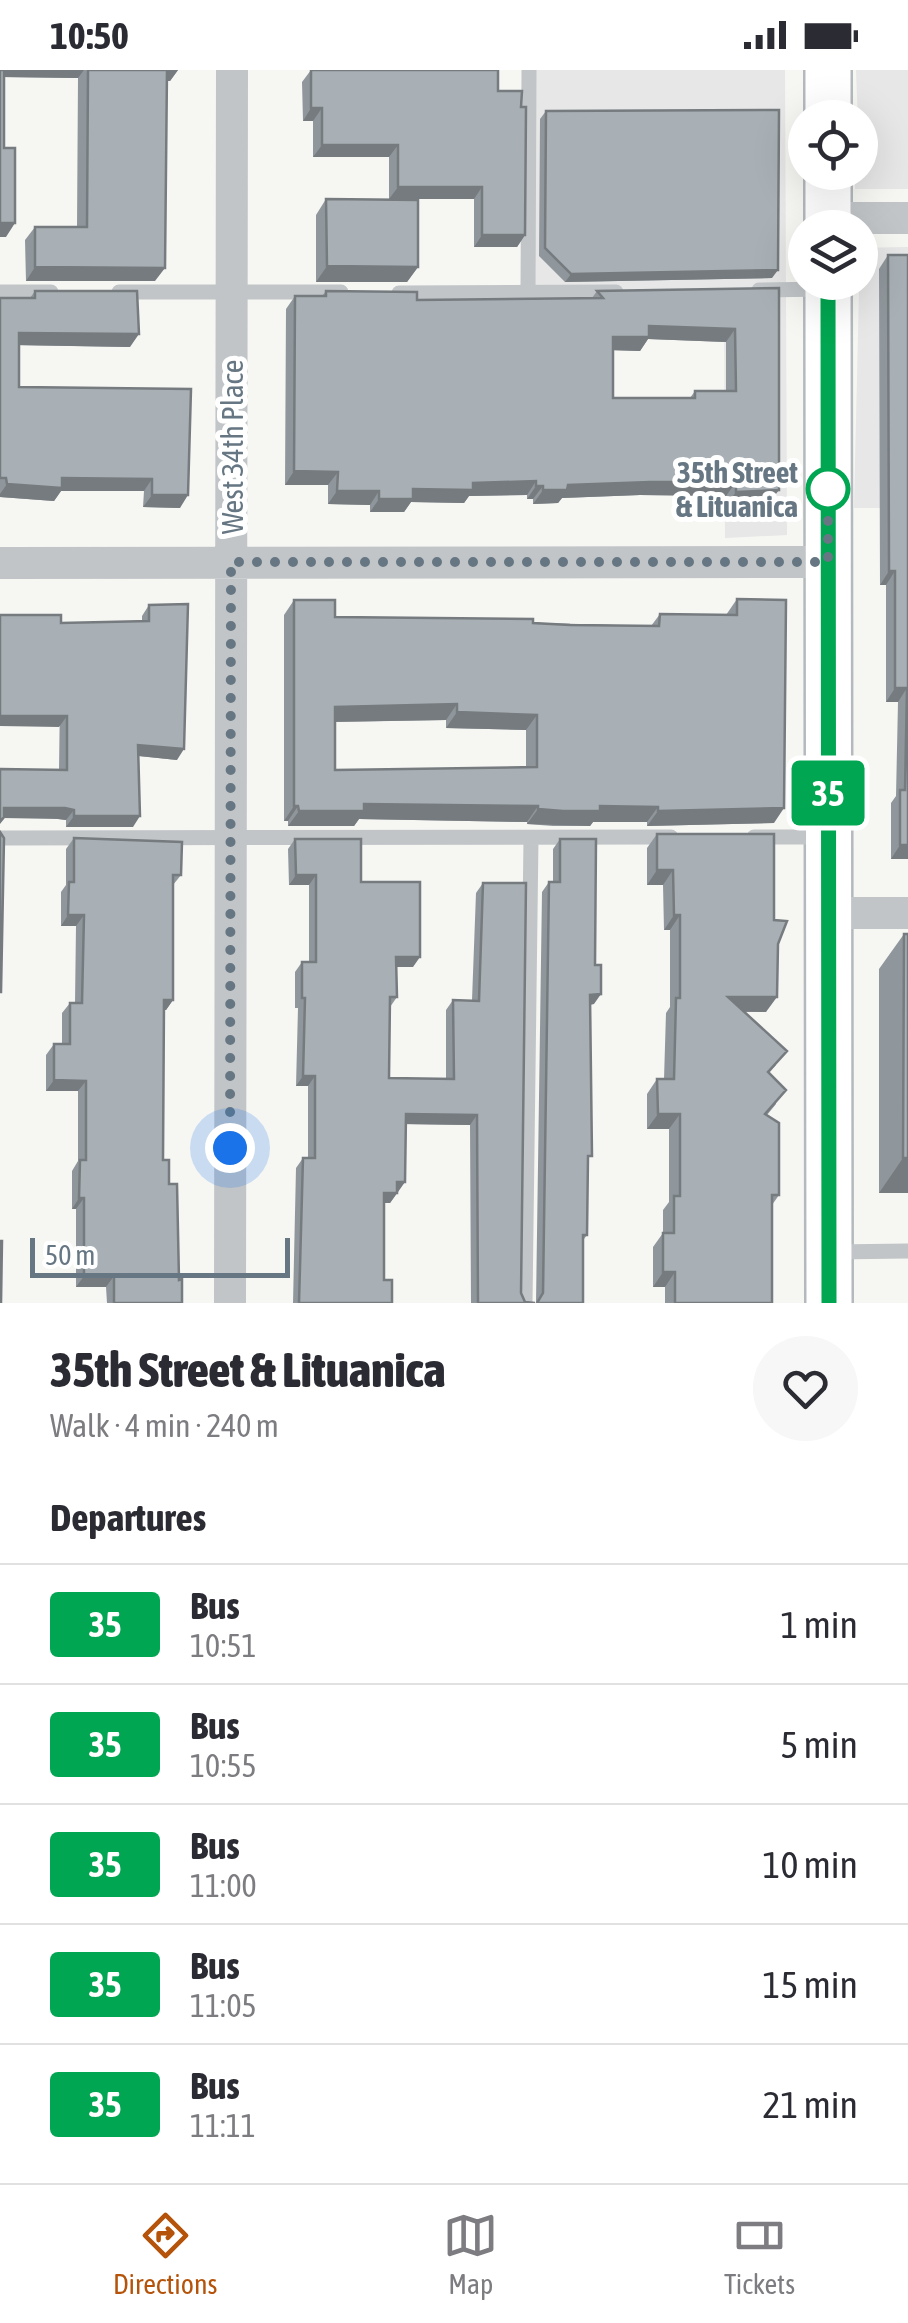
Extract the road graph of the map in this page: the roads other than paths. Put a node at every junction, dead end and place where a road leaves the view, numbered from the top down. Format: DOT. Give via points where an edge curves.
graph roads {
  1 [pos="232,70"];
  2 [pos="529,70"];
  3 [pos="828,70"];
  4 [pos="828,100"];
  5 [pos="908,218"];
  6 [pos="878,220"];
  7 [pos="788,288"];
  8 [pos="741,290"];
  9 [pos="0,292"];
  10 [pos="73,292"];
  11 [pos="109,292"];
  12 [pos="232,292"];
  13 [pos="352,292"];
  14 [pos="626,292"];
  15 [pos="391,293"];
  16 [pos="528,294"];
  17 [pos="828,300"];
  18 [pos="231,562"];
  19 [pos="828,562"];
  20 [pos="0,563"];
  21 [pos="741,837"];
  22 [pos="828,837"];
  23 [pos="0,838"];
  24 [pos="230,838"];
  25 [pos="531,838"];
  26 [pos="684,838"];
  27 [pos="828,913"];
  28 [pos="908,913"];
  29 [pos="828,1252"];
  30 [pos="908,1252"];
  31 [pos="230,1303"];
  32 [pos="526,1303"];
  33 [pos="829,1303"];
  1 -- 12 [label="street, West 34th Place"];
  2 -- 16 [label="lane"];
  3 -- 4 [label="main road"];
  5 -- 6 [label="street"];
  7 -- 8 [label="lane"];
  9 -- 10 [label="lane"];
  11 -- 12 [label="lane"];
  12 -- 13 [label="lane"];
  12 -- 18 [label="street, West 34th Place"];
  14 -- 16 [label="lane"];
  15 -- 16 [label="lane"];
  17 -- 19 [label="main road"];
  18 -- 19 [label="street"];
  18 -- 20 [label="street"];
  18 -- 24 [label="street, West 34th Place"];
  19 -- 22 [label="main road"];
  21 -- 22 [label="lane"];
  22 -- 27 [label="main road"];
  23 -- 24 [label="lane"];
  24 -- 25 [label="lane"];
  24 -- 31 [label="street, West 34th Place"];
  25 -- 26 [label="lane"];
  25 -- 32 [label="lane"];
  27 -- 28 [label="street"];
  27 -- 29 [label="main road"];
  29 -- 30 [label="lane"];
  29 -- 33 [label="main road"];
}
